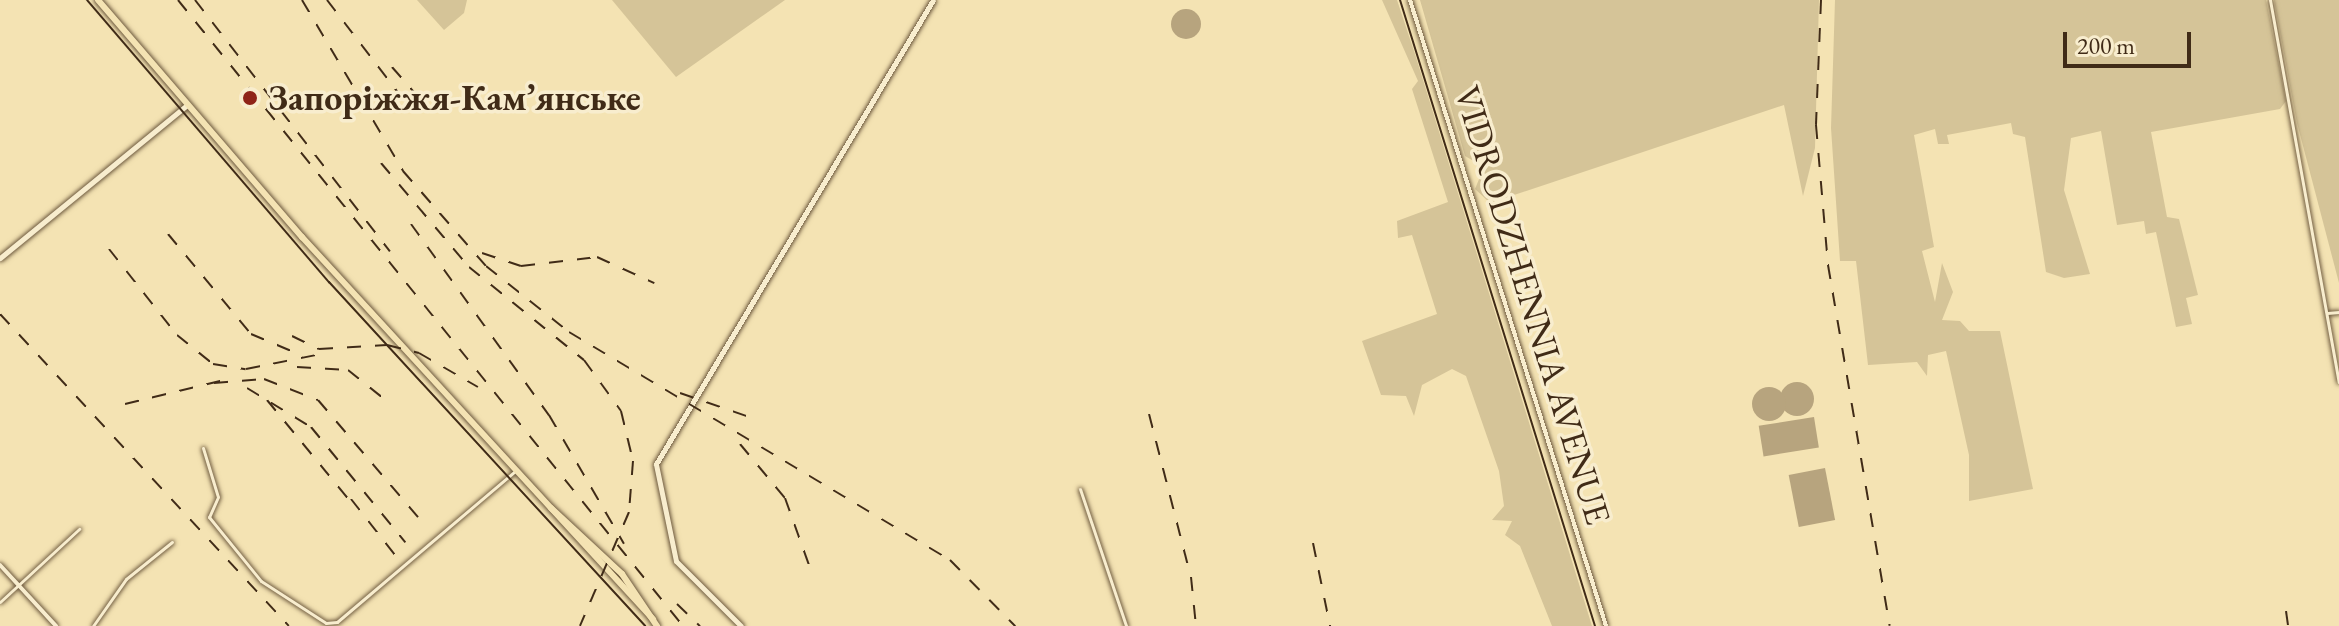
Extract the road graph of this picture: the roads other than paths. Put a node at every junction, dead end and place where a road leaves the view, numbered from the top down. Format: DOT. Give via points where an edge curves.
graph roads {
  1 [pos="98,0"];
  2 [pos="933,0"];
  3 [pos="1410,0"];
  4 [pos="2270,0"];
  5 [pos="187,105"];
  6 [pos="0,258"];
  7 [pos="2339,312"];
  8 [pos="2327,313"];
  9 [pos="2339,382"];
  10 [pos="203,448"];
  11 [pos="515,471"];
  12 [pos="1080,489"];
  13 [pos="79,529"];
  14 [pos="172,542"];
  15 [pos="0,565"];
  16 [pos="19,585"];
  17 [pos="0,602"];
  18 [pos="655,623"];
  19 [pos="56,626"];
  20 [pos="93,626"];
  21 [pos="741,626"];
  22 [pos="1126,626"];
  23 [pos="1606,626"];
  1 -- 5 [label="main road"];
  2 -- 21 [label="main road" via="656,464 654,482 676,561"];
  3 -- 23 [label="street, VIDRODZHENNIA AVENUE"];
  4 -- 8 [label="street"];
  5 -- 6 [label="main road"];
  5 -- 11 [label="main road"];
  7 -- 8 [label="street"];
  8 -- 9 [label="street"];
  10 -- 11 [label="street" via="217,487 209,517 261,581 326,623 337,622"];
  11 -- 18 [label="main road"];
  12 -- 22 [label="street"];
  13 -- 16 [label="street"];
  14 -- 20 [label="street" via="126,579"];
  15 -- 16 [label="street"];
  16 -- 17 [label="street"];
  16 -- 19 [label="street"];
}
